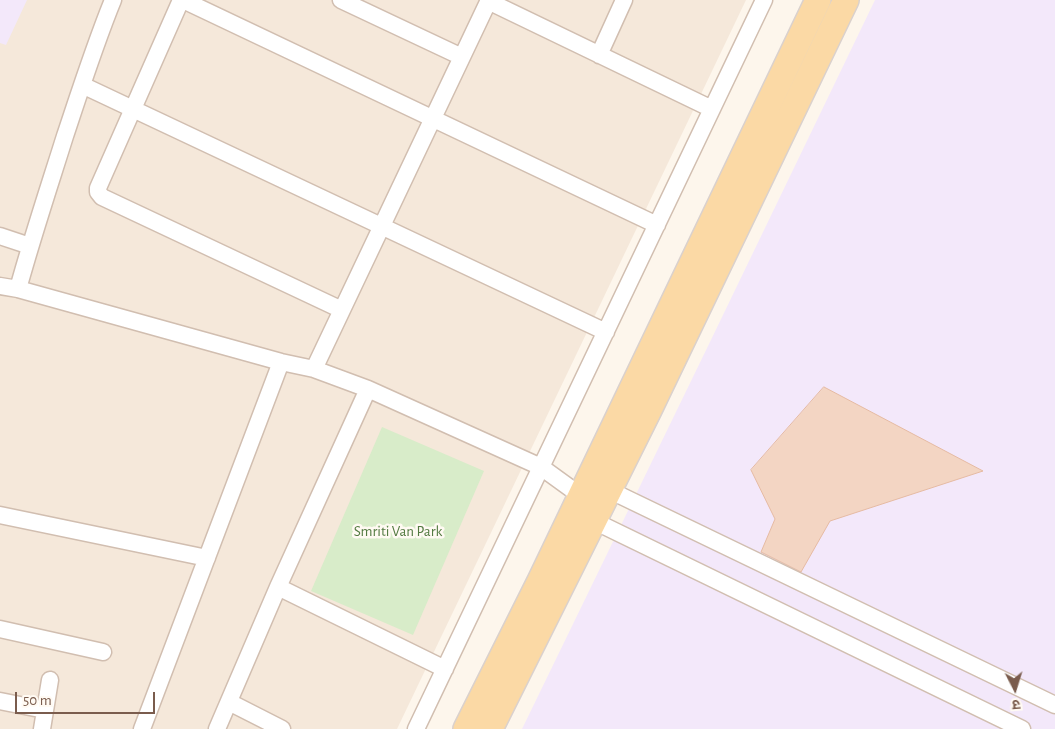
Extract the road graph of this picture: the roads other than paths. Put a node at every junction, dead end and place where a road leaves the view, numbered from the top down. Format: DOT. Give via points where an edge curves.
graph roads {
  1 [pos="113,0"];
  2 [pos="182,0"];
  3 [pos="341,0"];
  4 [pos="624,0"];
  5 [pos="764,0"];
  6 [pos="818,0"];
  7 [pos="846,0"];
  8 [pos="489,1"];
  9 [pos="599,54"];
  10 [pos="462,57"];
  11 [pos="82,85"];
  12 [pos="712,109"];
  13 [pos="133,110"];
  14 [pos="434,119"];
  15 [pos="657,225"];
  16 [pos="382,227"];
  17 [pos="0,236"];
  18 [pos="30,246"];
  19 [pos="0,286"];
  20 [pos="18,289"];
  21 [pos="342,310"];
  22 [pos="606,332"];
  23 [pos="281,362"];
  24 [pos="314,369"];
  25 [pos="368,389"];
  26 [pos="542,467"];
  27 [pos="609,490"];
  28 [pos="581,496"];
  29 [pos="0,515"];
  30 [pos="594,521"];
  31 [pos="207,558"];
  32 [pos="278,587"];
  33 [pos="0,629"];
  34 [pos="103,652"];
  35 [pos="445,669"];
  36 [pos="50,680"];
  37 [pos="0,701"];
  38 [pos="229,702"];
  39 [pos="1055,705"];
  40 [pos="45,710"];
  41 [pos="42,729"];
  42 [pos="142,729"];
  43 [pos="217,729"];
  44 [pos="282,729"];
  45 [pos="416,729"];
  46 [pos="466,729"];
  47 [pos="490,729"];
  48 [pos="1022,729"];
  1 -- 11 [label="street"];
  2 -- 13 [label="street"];
  2 -- 14 [label="street"];
  3 -- 10 [label="street"];
  4 -- 9 [label="street"];
  5 -- 12 [label="street"];
  6 -- 28 [label="main road"];
  7 -- 27 [label="main road"];
  8 -- 9 [label="street"];
  8 -- 10 [label="street"];
  9 -- 12 [label="street"];
  10 -- 14 [label="street"];
  11 -- 13 [label="street"];
  11 -- 18 [label="street"];
  12 -- 15 [label="street"];
  13 -- 16 [label="street"];
  13 -- 21 [label="street" via="98,188 102,197"];
  14 -- 15 [label="street"];
  14 -- 16 [label="street"];
  15 -- 22 [label="street"];
  16 -- 21 [label="street"];
  16 -- 22 [label="street"];
  17 -- 18 [label="street"];
  18 -- 20 [label="street"];
  19 -- 20 [label="street"];
  20 -- 23 [label="street"];
  21 -- 24 [label="street"];
  22 -- 26 [label="street"];
  23 -- 24 [label="street"];
  23 -- 31 [label="street"];
  24 -- 25 [label="street"];
  25 -- 26 [label="street"];
  25 -- 32 [label="street"];
  26 -- 28 [label="street"];
  26 -- 35 [label="street"];
  27 -- 28 [label="street"];
  27 -- 30 [label="main road"];
  27 -- 39 [label="street"];
  28 -- 30 [label="street"];
  28 -- 46 [label="main road"];
  29 -- 31 [label="street"];
  30 -- 47 [label="main road"];
  30 -- 48 [label="street"];
  31 -- 42 [label="street"];
  32 -- 35 [label="street"];
  32 -- 38 [label="street"];
  33 -- 34 [label="street"];
  35 -- 45 [label="street"];
  36 -- 40 [label="street"];
  37 -- 40 [label="street"];
  38 -- 43 [label="street"];
  38 -- 44 [label="street"];
  40 -- 41 [label="street"];
}
